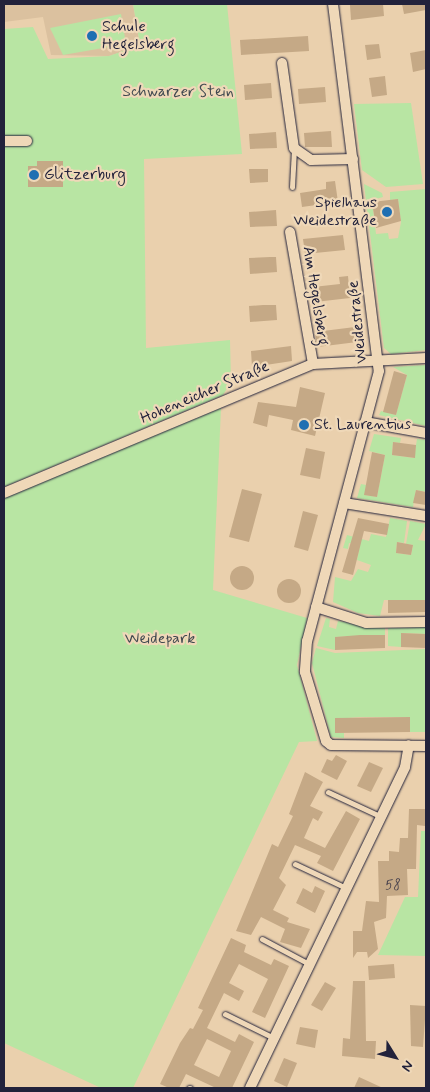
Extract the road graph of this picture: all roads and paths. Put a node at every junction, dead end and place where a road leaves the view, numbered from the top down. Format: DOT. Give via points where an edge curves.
graph roads {
  1 [pos="333,4"];
  2 [pos="282,63"];
  3 [pos="4,141"];
  4 [pos="26,141"];
  5 [pos="294,148"];
  6 [pos="352,159"];
  7 [pos="292,187"];
  8 [pos="290,232"];
  9 [pos="426,358"];
  10 [pos="378,359"];
  11 [pos="313,364"];
  12 [pos="365,422"];
  13 [pos="426,433"];
  14 [pos="4,493"];
  15 [pos="344,503"];
  16 [pos="426,516"];
  17 [pos="316,607"];
  18 [pos="426,622"];
  19 [pos="409,746"];
  20 [pos="426,746"];
  21 [pos="328,792"];
  22 [pos="380,816"];
  23 [pos="295,864"];
  24 [pos="346,888"];
  25 [pos="262,939"];
  26 [pos="309,964"];
  27 [pos="225,1014"];
  28 [pos="274,1038"];
  29 [pos="250,1088"];
  1 -- 6 [label="street, Weidestraße"];
  2 -- 5 [label="street"];
  3 -- 4 [label="street"];
  5 -- 6 [label="street" via="310,160"];
  5 -- 7 [label="lane"];
  6 -- 10 [label="street, Weidestraße"];
  8 -- 11 [label="street, Am Hegelsberg" via="306,340"];
  9 -- 10 [label="street, Hoheneicher Straße"];
  10 -- 11 [label="street, Hoheneicher Straße"];
  10 -- 12 [label="street, Weidestraße"];
  11 -- 14 [label="street, Hoheneicher Straße"];
  12 -- 13 [label="street"];
  12 -- 15 [label="street, Weidestraße"];
  15 -- 16 [label="street"];
  15 -- 17 [label="street, Weidestraße"];
  17 -- 18 [label="street" via="366,623"];
  17 -- 19 [label="street, Weidestraße" via="306,641 305,672 326,741 331,745"];
  19 -- 20 [label="street"];
  19 -- 22 [label="street" via="404,767"];
  21 -- 22 [label="lane"];
  22 -- 24 [label="street"];
  23 -- 24 [label="lane"];
  24 -- 26 [label="street"];
  25 -- 26 [label="lane"];
  26 -- 28 [label="street"];
  27 -- 28 [label="lane"];
  28 -- 29 [label="street"];
}
